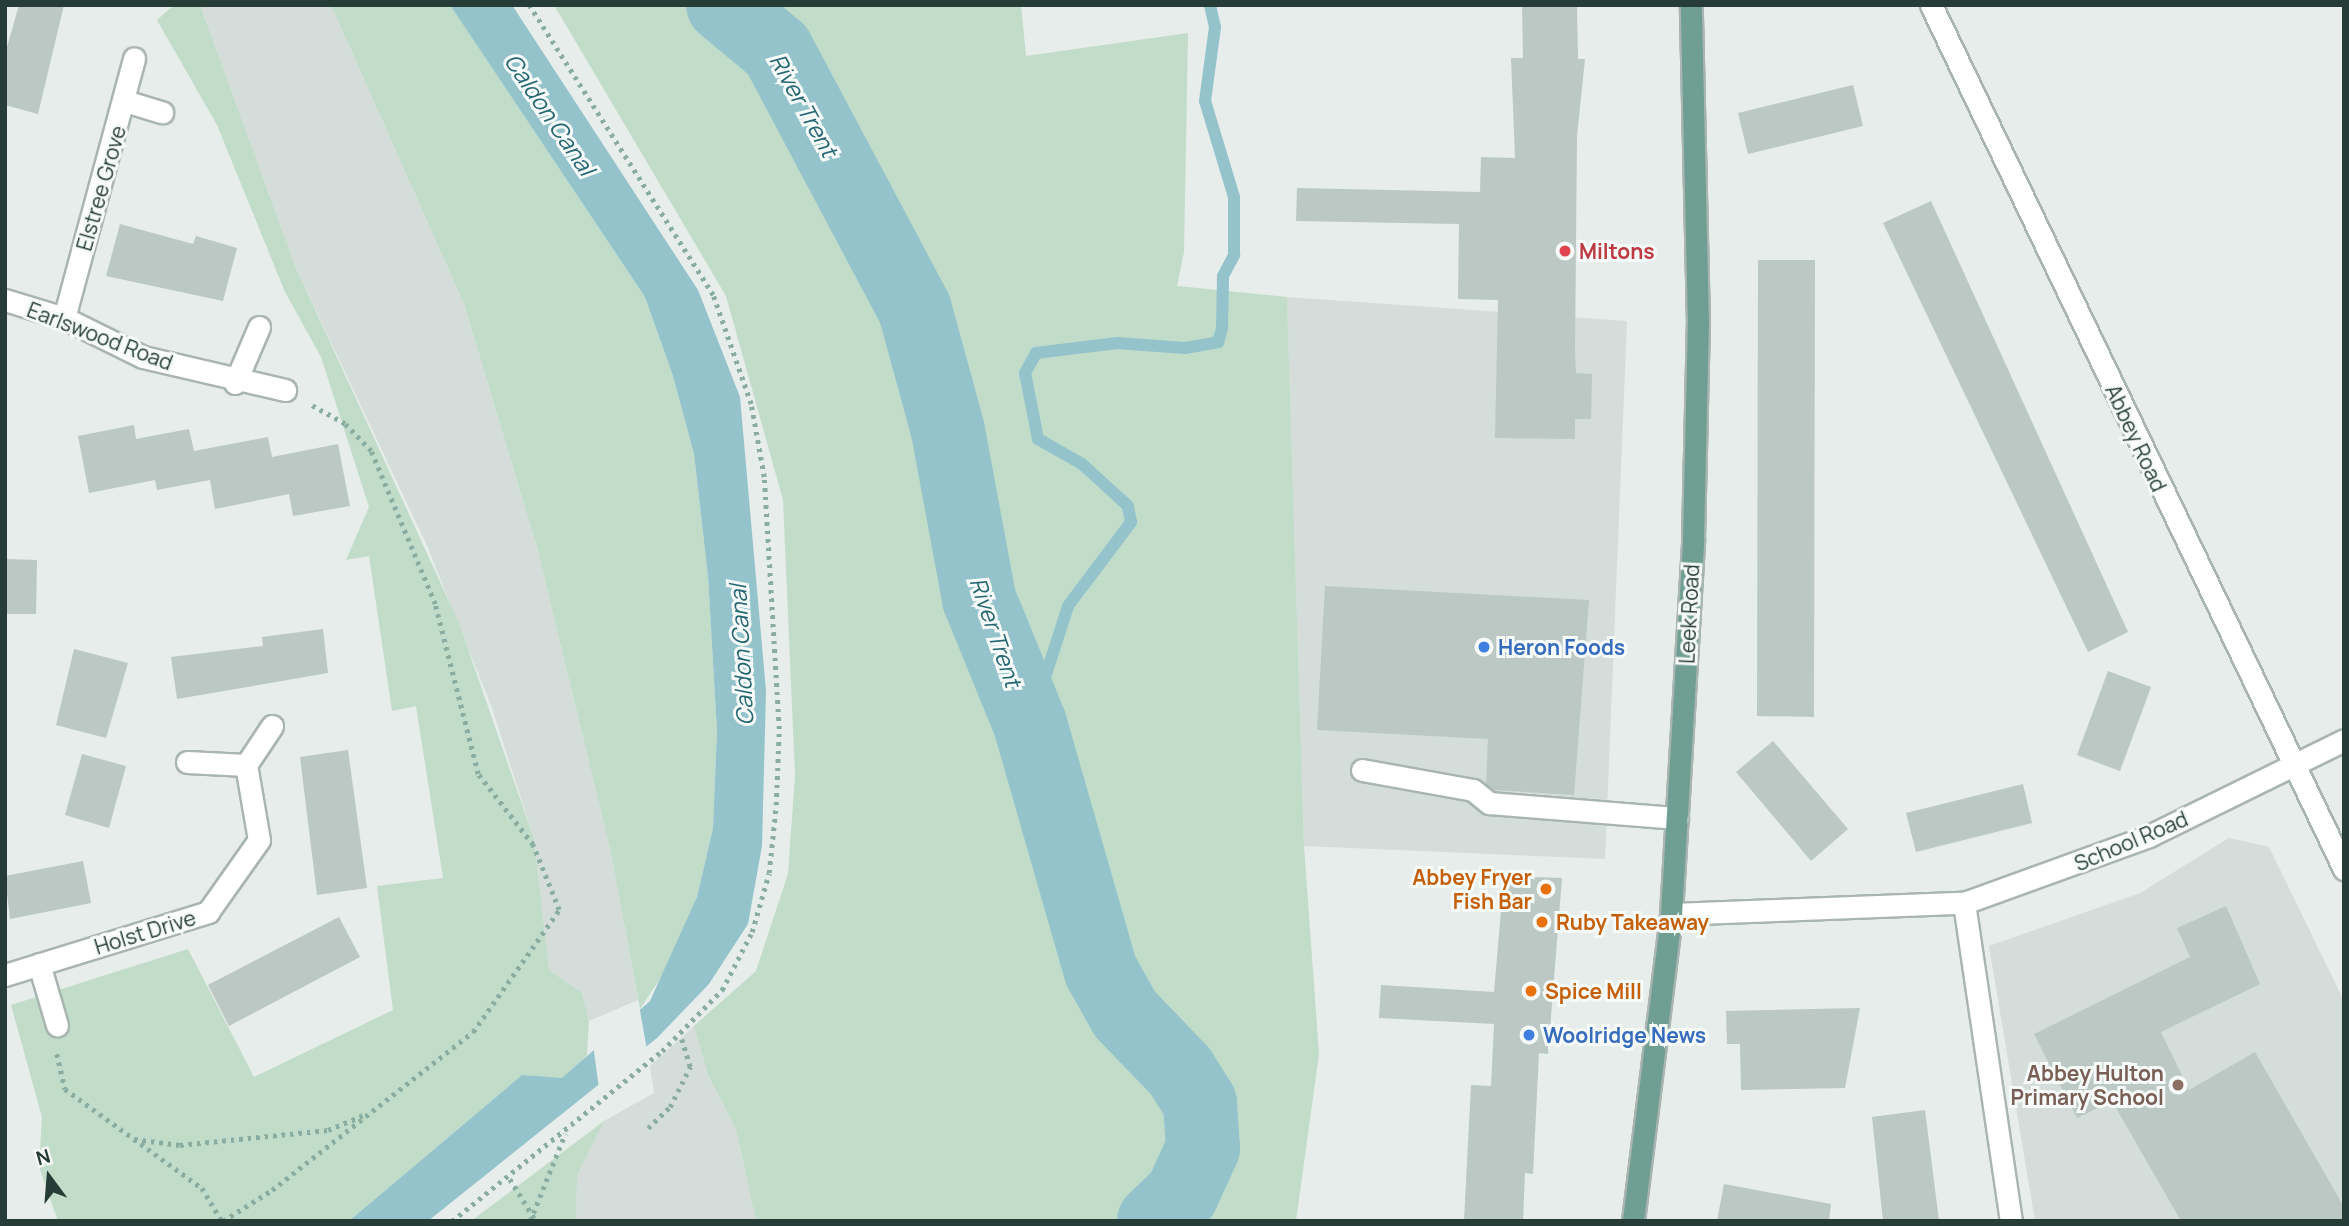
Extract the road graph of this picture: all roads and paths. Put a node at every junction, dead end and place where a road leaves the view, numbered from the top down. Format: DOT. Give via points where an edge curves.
graph roads {
  1 [pos="528,5"];
  2 [pos="1691,5"];
  3 [pos="1931,5"];
  4 [pos="134,58"];
  5 [pos="125,101"];
  6 [pos="162,112"];
  7 [pos="5,300"];
  8 [pos="64,318"];
  9 [pos="259,327"];
  10 [pos="235,383"];
  11 [pos="285,390"];
  12 [pos="272,726"];
  13 [pos="2344,740"];
  14 [pos="187,762"];
  15 [pos="2291,764"];
  16 [pos="246,765"];
  17 [pos="1362,770"];
  18 [pos="1677,818"];
  19 [pos="2344,869"];
  20 [pos="1964,903"];
  21 [pos="1671,914"];
  22 [pos="39,964"];
  23 [pos="5,975"];
  24 [pos="57,1025"];
  25 [pos="680,1034"];
  26 [pos="373,1111"];
  27 [pos="648,1128"];
  28 [pos="566,1131"];
  29 [pos="130,1139"];
  30 [pos="510,1179"];
  31 [pos="533,1219"];
  32 [pos="222,1221"];
  33 [pos="452,1221"];
  34 [pos="1633,1221"];
  35 [pos="2011,1221"];
  1 -- 25 [label="path" via="713,295 751,404 764,477 779,729 769,873 752,932 722,990"];
  2 -- 18 [label="main road, Leek Road" via="1698,324"];
  3 -- 15 [label="street, Abbey Road"];
  4 -- 5 [label="street, Elstree Grove"];
  5 -- 6 [label="street"];
  5 -- 8 [label="street, Elstree Grove"];
  7 -- 8 [label="street, Earlswood Road"];
  8 -- 10 [label="street, Earlswood Road" via="143,357"];
  9 -- 10 [label="street"];
  10 -- 11 [label="street, Earlswood Road"];
  11 -- 26 [label="path" via="345,424 371,451 435,604 478,774 533,845 559,910 473,1032"];
  12 -- 16 [label="street"];
  13 -- 15 [label="street, School Road"];
  14 -- 16 [label="street"];
  15 -- 19 [label="street, Abbey Road"];
  15 -- 20 [label="street, School Road" via="2116,850"];
  16 -- 22 [label="street, Holst Drive" via="259,840 208,912"];
  17 -- 18 [label="street" via="1473,790 1489,803"];
  18 -- 21 [label="main road, Leek Road"];
  20 -- 21 [label="street, School Road"];
  20 -- 35 [label="street"];
  21 -- 34 [label="main road, Leek Road"];
  22 -- 23 [label="street, Holst Drive"];
  22 -- 24 [label="street"];
  24 -- 29 [label="path" via="57,1072 65,1089"];
  25 -- 27 [label="path" via="690,1067 670,1107"];
  25 -- 28 [label="path"];
  26 -- 29 [label="path" via="328,1130 180,1145"];
  26 -- 32 [label="path"];
  28 -- 30 [label="path"];
  28 -- 31 [label="path"];
  29 -- 32 [label="path" via="202,1188"];
  30 -- 31 [label="path"];
  30 -- 33 [label="path"];
}
